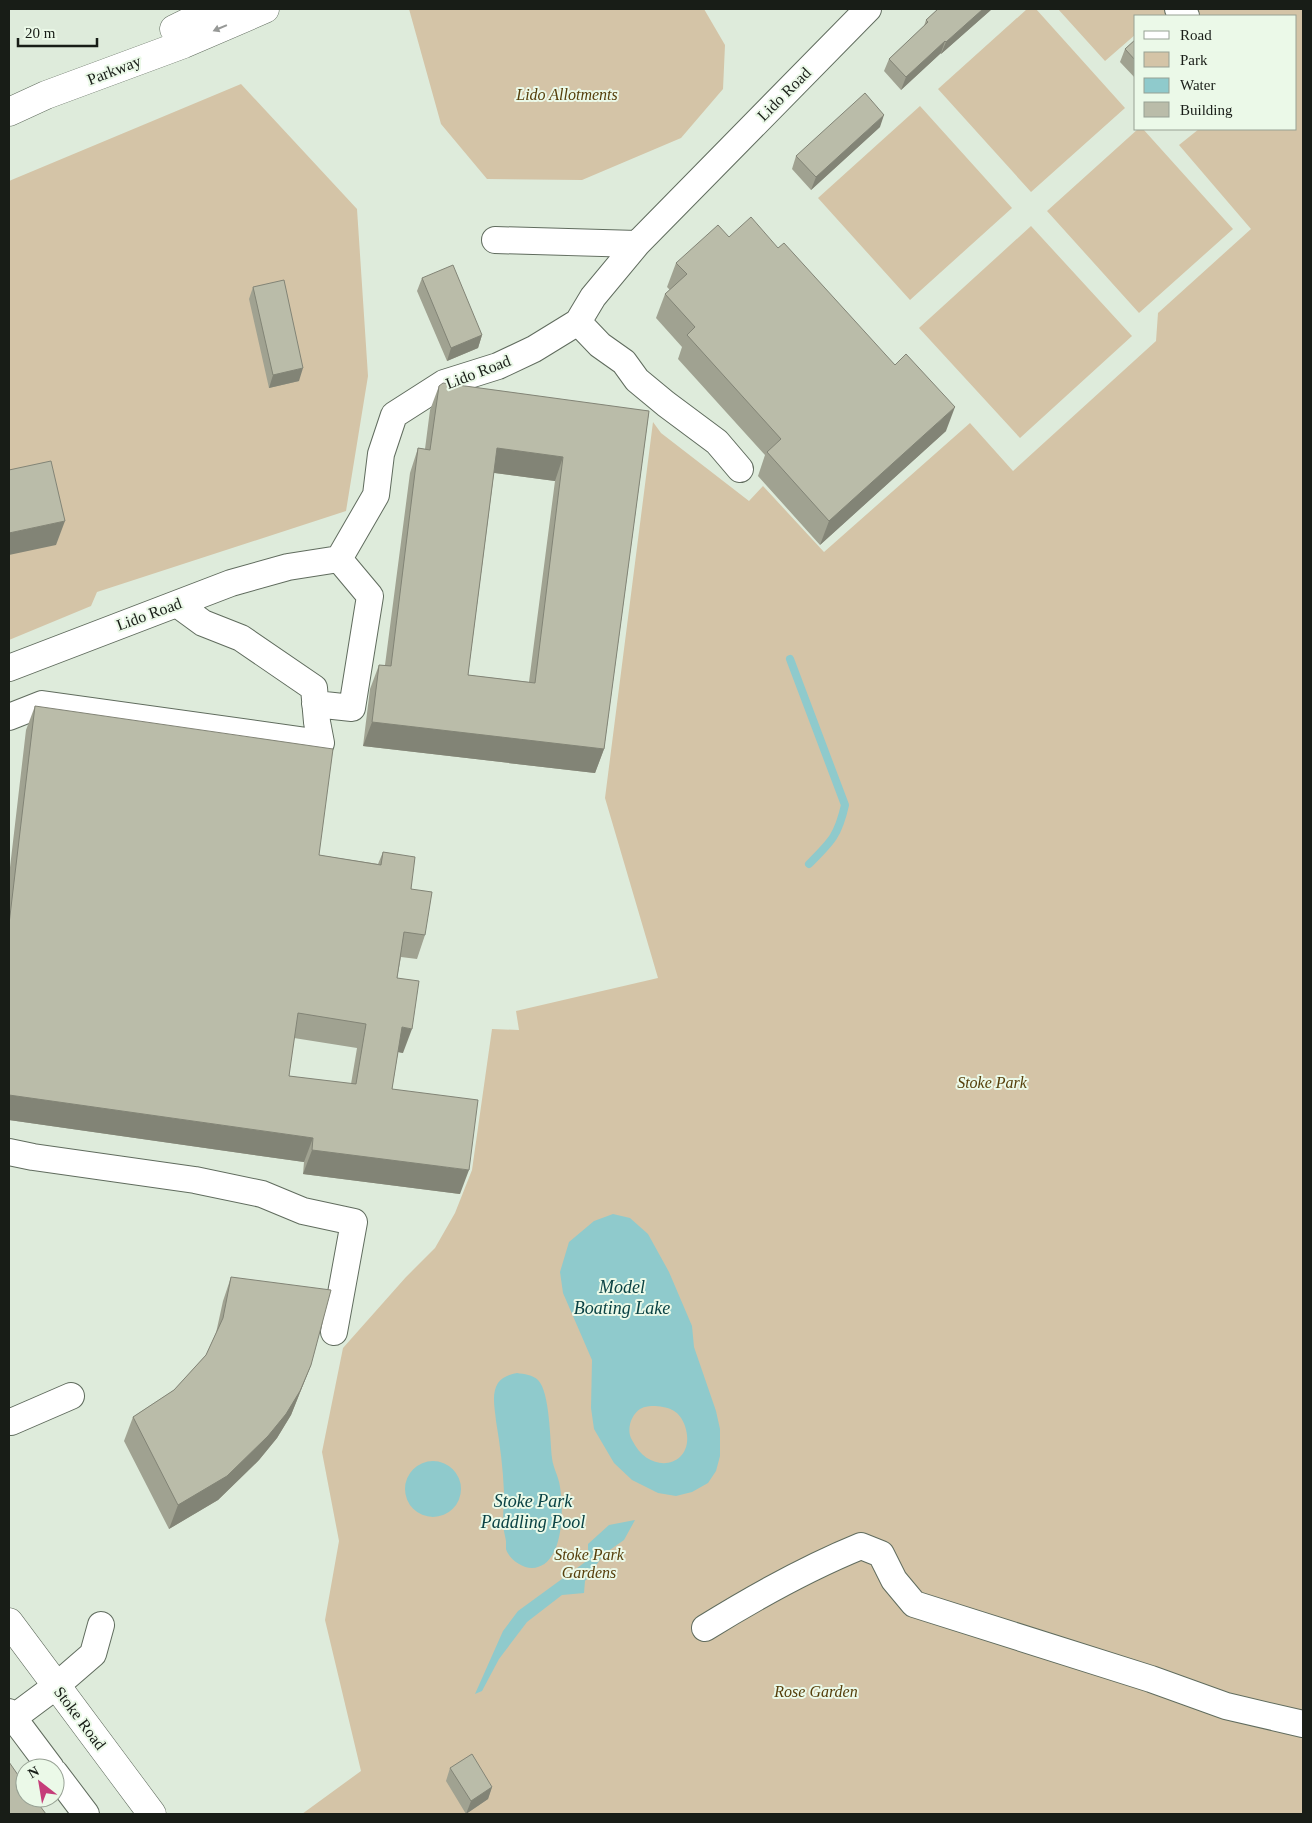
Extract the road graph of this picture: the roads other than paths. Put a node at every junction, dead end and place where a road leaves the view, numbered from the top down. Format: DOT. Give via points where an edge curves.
graph roads {
  1 [pos="215,9"];
  2 [pos="265,9"];
  3 [pos="868,9"];
  4 [pos="46,95"];
  5 [pos="9,112"];
  6 [pos="495,240"];
  7 [pos="637,244"];
  8 [pos="578,322"];
  9 [pos="740,468"];
  10 [pos="339,558"];
  11 [pos="177,604"];
  12 [pos="9,668"];
  13 [pos="316,704"];
  14 [pos="9,718"];
  15 [pos="9,1152"];
  16 [pos="334,1332"];
  17 [pos="71,1396"];
  18 [pos="9,1421"];
  19 [pos="9,1622"];
  20 [pos="101,1625"];
  21 [pos="704,1628"];
  22 [pos="56,1686"];
  23 [pos="10,1717"];
  24 [pos="1303,1724"];
  25 [pos="43,1758"];
  26 [pos="65,1786"];
  27 [pos="86,1814"];
  28 [pos="152,1814"];
  1 -- 4 [label="main road, Parkway"];
  2 -- 4 [label="main road, Parkway, one-way" via="184,44"];
  3 -- 7 [label="street, Lido Road"];
  4 -- 5 [label="main road, Parkway"];
  6 -- 7 [label="street"];
  7 -- 8 [label="street, Lido Road" via="593,297"];
  8 -- 9 [label="street" via="624,362 637,380 717,442"];
  8 -- 10 [label="street, Lido Road" via="498,366 444,383 394,415 381,454 376,495"];
  10 -- 11 [label="street, Lido Road" via="288,567 231,583"];
  10 -- 13 [label="street" via="370,596 352,708"];
  11 -- 12 [label="street, Lido Road"];
  11 -- 13 [label="street" via="203,623 241,638 314,688"];
  13 -- 14 [label="street" via="321,743 42,704"];
  15 -- 16 [label="street" via="195,1180 262,1194 303,1211 354,1222"];
  17 -- 18 [label="street"];
  19 -- 22 [label="main road, Stoke Road"];
  20 -- 22 [label="street" via="94,1654"];
  21 -- 24 [label="street" via="757,1596 862,1546 881,1554 894,1580 914,1604 1226,1706"];
  22 -- 23 [label="street"];
  22 -- 28 [label="main road, Stoke Road"];
  23 -- 25 [label="street"];
  26 -- 27 [label="street"];
}
